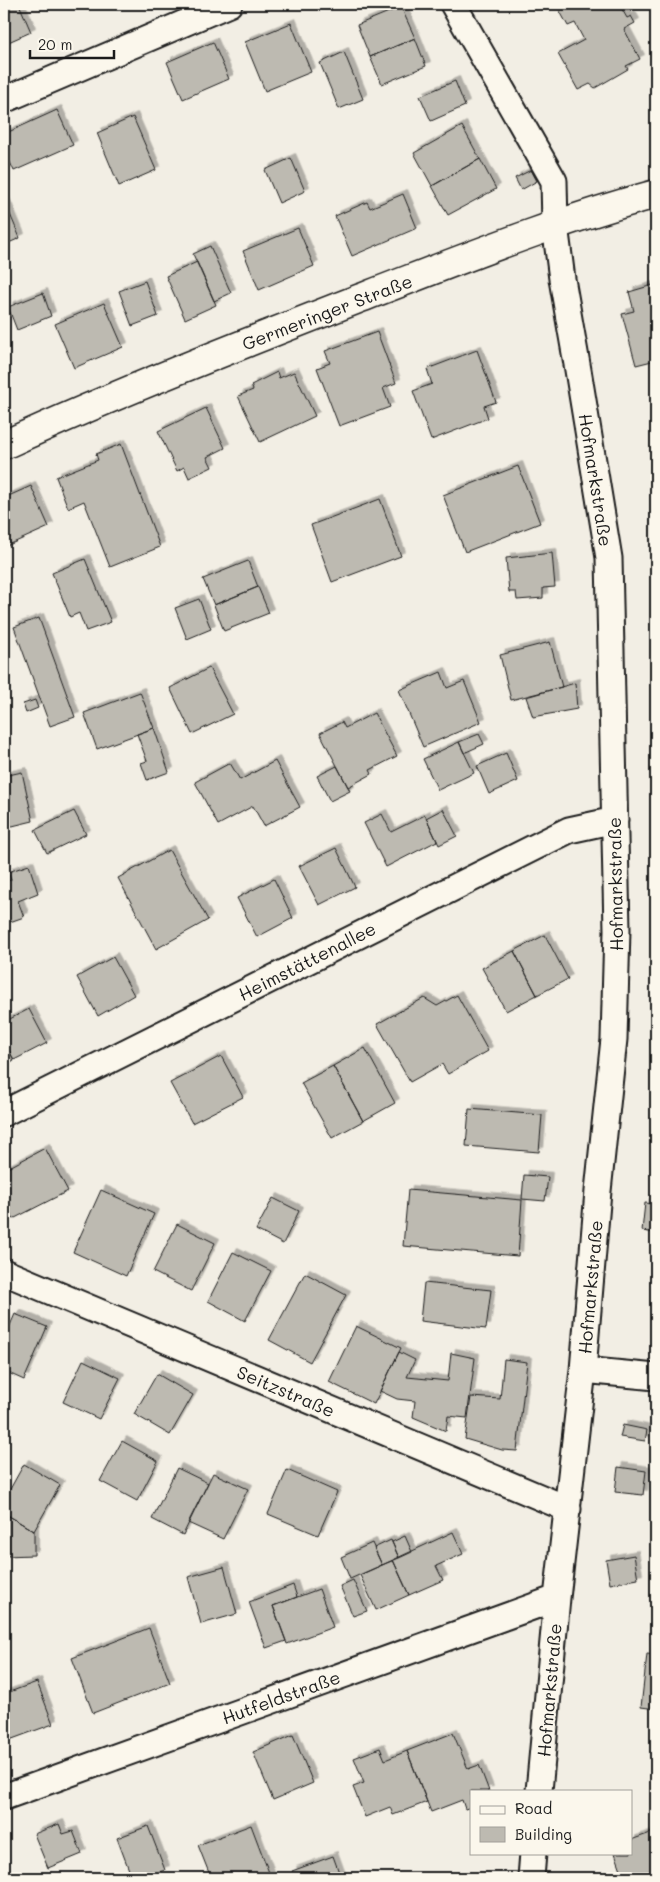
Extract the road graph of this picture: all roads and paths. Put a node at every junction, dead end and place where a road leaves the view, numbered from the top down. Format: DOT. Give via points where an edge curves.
graph roads {
  1 [pos="229,4"];
  2 [pos="453,4"];
  3 [pos="4,100"];
  4 [pos="656,194"];
  5 [pos="555,225"];
  6 [pos="4,445"];
  7 [pos="615,820"];
  8 [pos="4,1113"];
  9 [pos="4,1272"];
  10 [pos="583,1370"];
  11 [pos="656,1377"];
  12 [pos="568,1509"];
  13 [pos="557,1598"];
  14 [pos="539,1790"];
  15 [pos="4,1797"];
  16 [pos="533,1854"];
  17 [pos="531,1878"];
  1 -- 3 [label="street"];
  2 -- 5 [label="street, Hofmarkstraße" via="554,181"];
  4 -- 5 [label="main road, Germeringer Straße"];
  5 -- 6 [label="main road, Germeringer Straße" via="209,358"];
  5 -- 7 [label="street, Hofmarkstraße" via="609,558"];
  7 -- 8 [label="street, Heimstättenallee" via="568,830"];
  7 -- 10 [label="street, Hofmarkstraße" via="617,930 614,1039"];
  9 -- 12 [label="street, Seitzstraße"];
  10 -- 11 [label="street"];
  10 -- 12 [label="street, Hofmarkstraße"];
  12 -- 13 [label="street, Hofmarkstraße"];
  13 -- 14 [label="street, Hofmarkstraße"];
  13 -- 15 [label="street, Hutfeldstraße"];
  16 -- 17 [label="street"];
}
